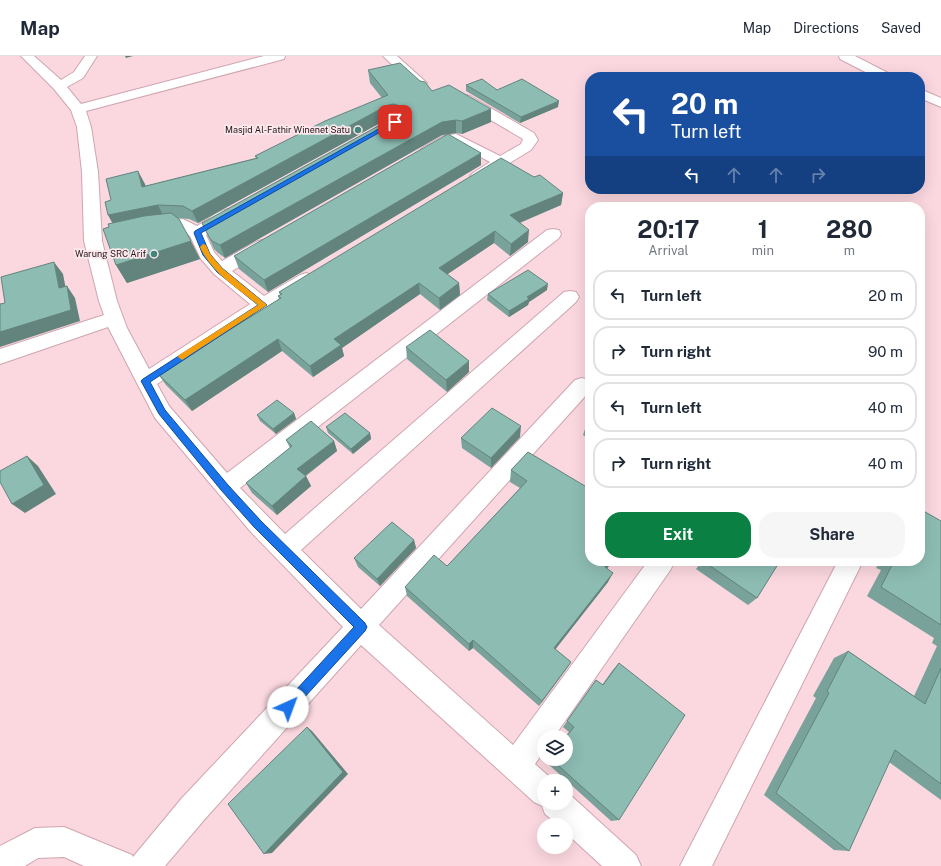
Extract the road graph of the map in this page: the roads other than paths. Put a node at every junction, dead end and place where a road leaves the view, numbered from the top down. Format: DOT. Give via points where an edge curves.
graph roads {
  1 [pos="29,56"];
  2 [pos="91,56"];
  3 [pos="279,56"];
  4 [pos="390,56"];
  5 [pos="845,56"];
  6 [pos="875,72"];
  7 [pos="59,86"];
  8 [pos="452,91"];
  9 [pos="431,92"];
  10 [pos="925,95"];
  11 [pos="941,103"];
  12 [pos="78,109"];
  13 [pos="413,159"];
  14 [pos="500,162"];
  15 [pos="466,183"];
  16 [pos="244,206"];
  17 [pos="138,231"];
  18 [pos="197,233"];
  19 [pos="553,234"];
  20 [pos="275,238"];
  21 [pos="220,270"];
  22 [pos="317,272"];
  23 [pos="570,297"];
  24 [pos="263,305"];
  25 [pos="115,318"];
  26 [pos="0,357"];
  27 [pos="146,381"];
  28 [pos="582,386"];
  29 [pos="225,487"];
  30 [pos="284,550"];
  31 [pos="658,566"];
  32 [pos="848,566"];
  33 [pos="361,627"];
  34 [pos="516,766"];
  35 [pos="537,786"];
  36 [pos="564,810"];
  37 [pos="0,863"];
  38 [pos="121,866"];
  39 [pos="145,866"];
  40 [pos="625,866"];
  41 [pos="696,866"];
  1 -- 7 [label="street"];
  2 -- 7 [label="street" via="76,79"];
  3 -- 12 [label="street"];
  4 -- 9 [label="street"];
  5 -- 6 [label="street"];
  7 -- 12 [label="street"];
  8 -- 14 [label="street" via="529,136 531,140 526,147"];
  10 -- 11 [label="street"];
  12 -- 25 [label="street" via="84,127 108,301"];
  13 -- 14 [label="street" via="456,138"];
  14 -- 15 [label="street"];
  16 -- 18 [label="street"];
  17 -- 18 [label="street" via="183,224"];
  18 -- 21 [label="street" via="207,255"];
  19 -- 29 [label="street"];
  20 -- 21 [label="street"];
  21 -- 24 [label="street"];
  22 -- 24 [label="street"];
  23 -- 30 [label="street"];
  24 -- 27 [label="street"];
  25 -- 26 [label="street"];
  25 -- 27 [label="street"];
  27 -- 29 [label="street" via="162,412"];
  28 -- 33 [label="street"];
  29 -- 30 [label="street"];
  30 -- 33 [label="street"];
  31 -- 34 [label="street"];
  32 -- 41 [label="street"];
  33 -- 34 [label="street"];
  33 -- 39 [label="street" via="193,809"];
  34 -- 35 [label="street"];
  36 -- 40 [label="street"];
  37 -- 38 [label="street" via="35,843 64,842"];
}
